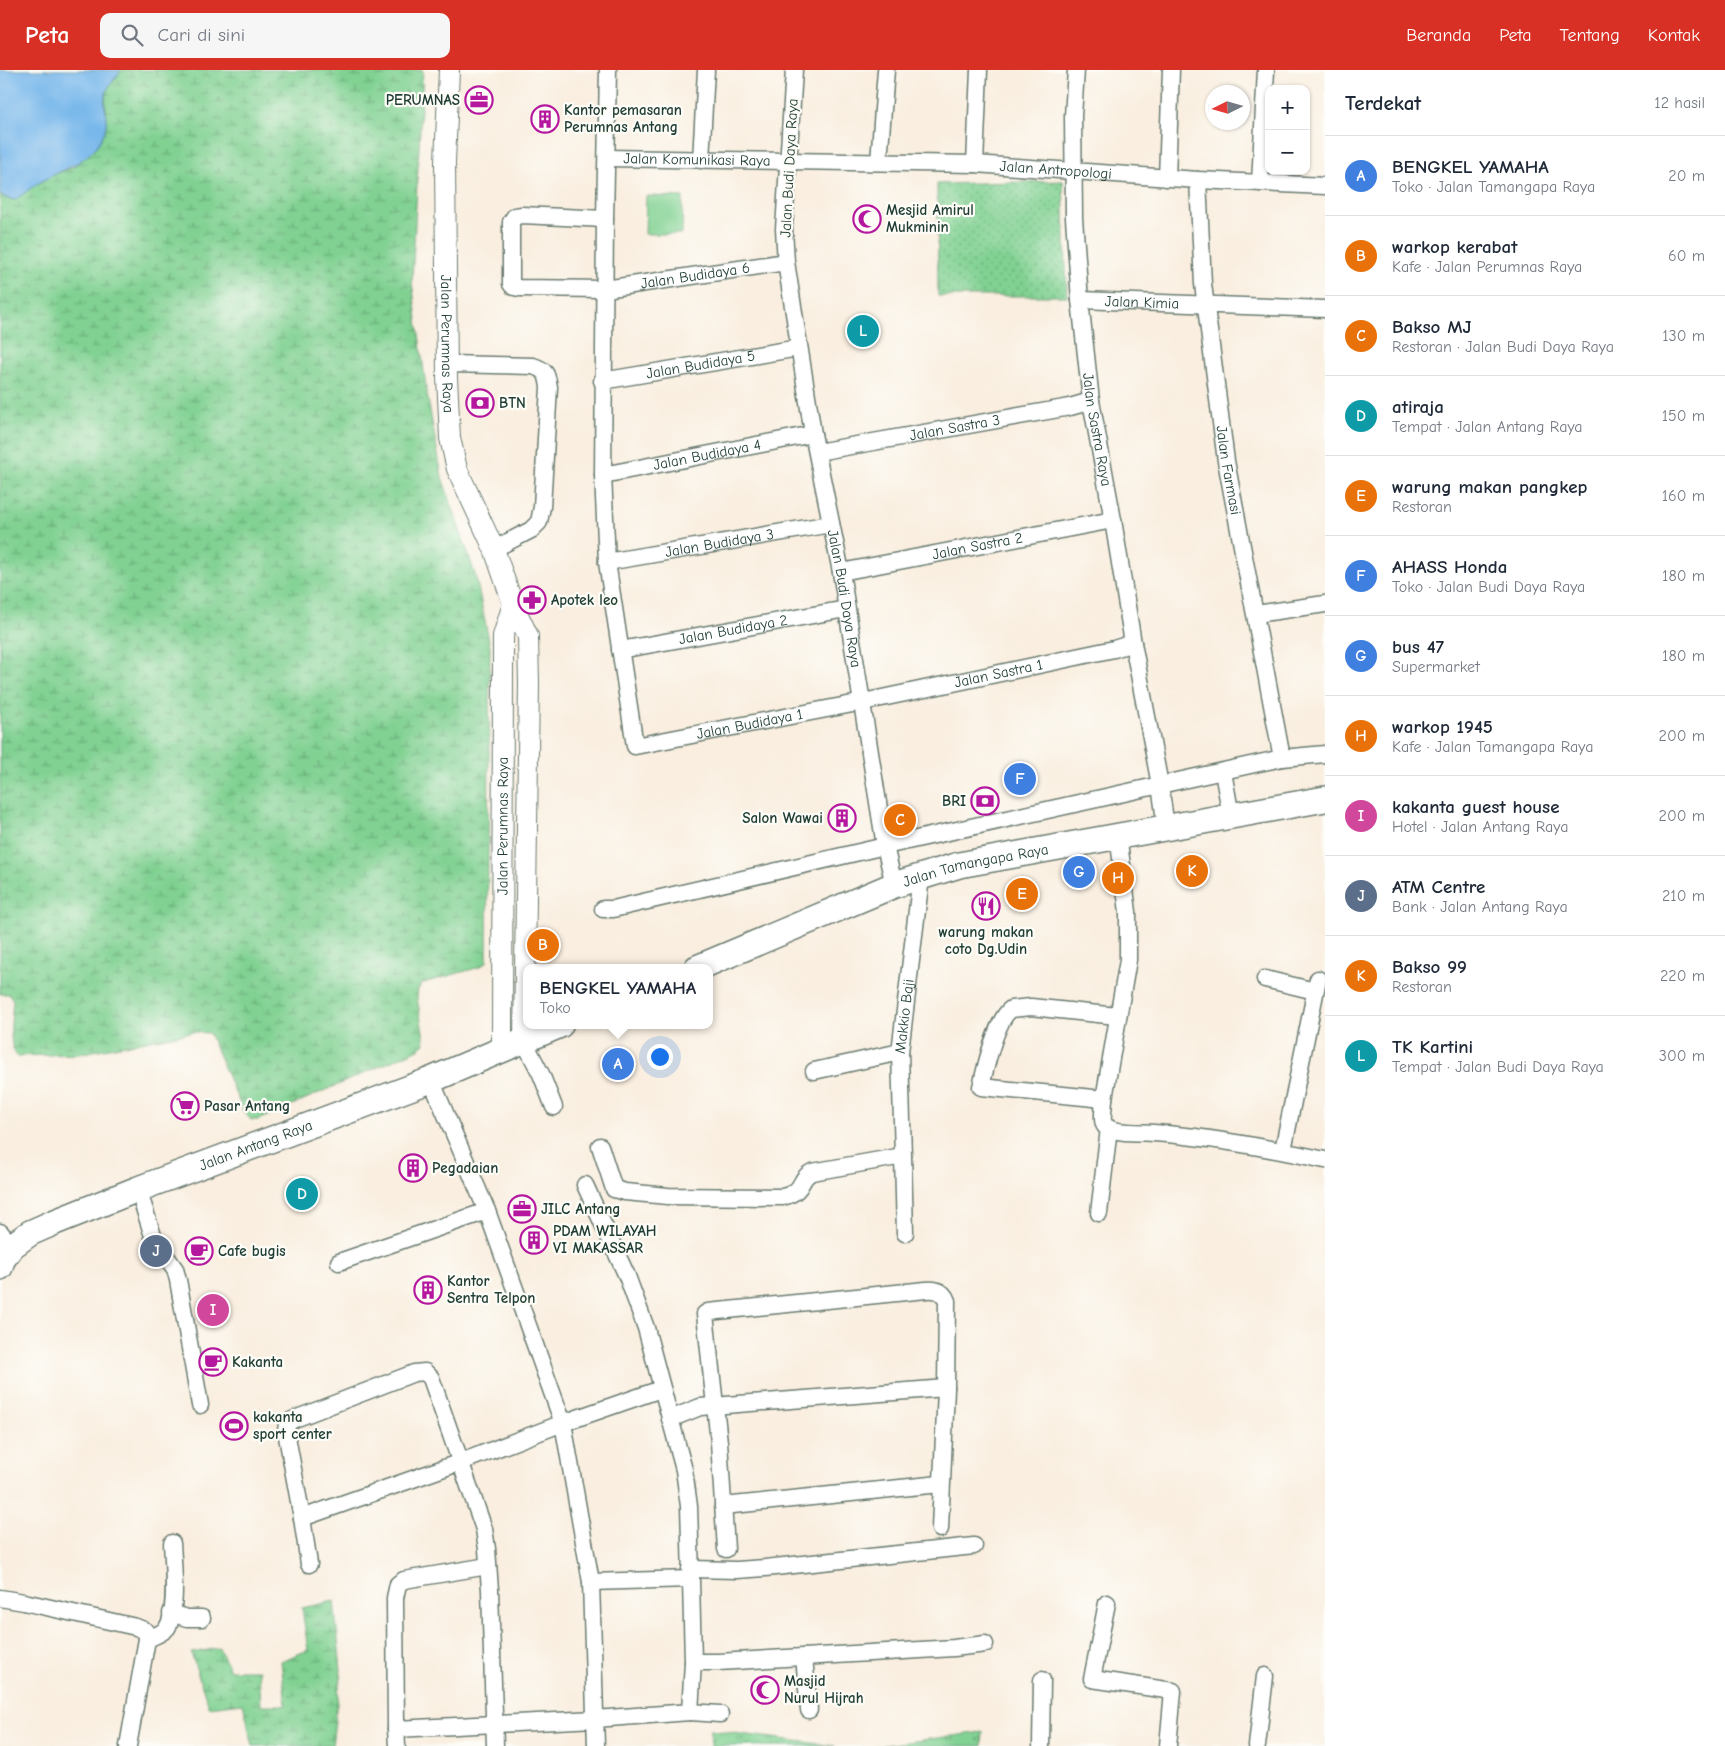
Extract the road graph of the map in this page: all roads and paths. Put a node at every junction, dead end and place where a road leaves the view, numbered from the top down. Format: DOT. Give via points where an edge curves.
graph roads {
  1 [pos="449,70"];
  2 [pos="608,70"];
  3 [pos="706,70"];
  4 [pos="794,70"];
  5 [pos="886,70"];
  6 [pos="979,70"];
  7 [pos="1076,70"];
  8 [pos="1171,70"];
  9 [pos="1266,70"];
  10 [pos="607,158"];
  11 [pos="701,160"];
  12 [pos="787,161"];
  13 [pos="880,162"];
  14 [pos="976,164"];
  15 [pos="1074,171"];
  16 [pos="1167,178"];
  17 [pos="1198,180"];
  18 [pos="1260,183"];
  19 [pos="1325,186"];
  20 [pos="604,219"];
  21 [pos="786,262"];
  22 [pos="604,289"];
  23 [pos="1080,300"];
  24 [pos="1206,306"];
  25 [pos="1325,309"];
  26 [pos="799,348"];
  27 [pos="447,364"];
  28 [pos="602,381"];
  29 [pos="1091,401"];
  30 [pos="813,434"];
  31 [pos="817,452"];
  32 [pos="603,475"];
  33 [pos="1113,520"];
  34 [pos="831,524"];
  35 [pos="494,549"];
  36 [pos="606,562"];
  37 [pos="841,572"];
  38 [pos="1325,604"];
  39 [pos="846,609"];
  40 [pos="1256,614"];
  41 [pos="1133,643"];
  42 [pos="620,650"];
  43 [pos="863,702"];
  44 [pos="1325,754"];
  45 [pos="1282,758"];
  46 [pos="1223,772"];
  47 [pos="1160,785"];
  48 [pos="1325,799"];
  49 [pos="1231,816"];
  50 [pos="1166,827"];
  51 [pos="1118,835"];
  52 [pos="885,846"];
  53 [pos="921,877"];
  54 [pos="894,885"];
  55 [pos="603,909"];
  56 [pos="706,964"];
  57 [pos="1265,979"];
  58 [pos="1118,1016"];
  59 [pos="551,1029"];
  60 [pos="513,1045"];
  61 [pos="900,1052"];
  62 [pos="814,1071"];
  63 [pos="431,1080"];
  64 [pos="1104,1099"];
  65 [pos="554,1106"];
  66 [pos="1109,1128"];
  67 [pos="600,1146"];
  68 [pos="1283,1150"];
  69 [pos="903,1156"];
  70 [pos="1325,1160"];
  71 [pos="585,1186"];
  72 [pos="138,1189"];
  73 [pos="487,1212"];
  74 [pos="1099,1213"];
  75 [pos="905,1233"];
  76 [pos="4,1248"];
  77 [pos="339,1262"];
  78 [pos="946,1388"];
  79 [pos="661,1389"];
  80 [pos="200,1405"];
  81 [pos="707,1406"];
  82 [pos="675,1417"];
  83 [pos="563,1422"];
  84 [pos="461,1462"];
  85 [pos="940,1484"];
  86 [pos="723,1506"];
  87 [pos="302,1518"];
  88 [pos="940,1529"];
  89 [pos="172,1543"];
  90 [pos="974,1546"];
  91 [pos="726,1549"];
  92 [pos="309,1564"];
  93 [pos="488,1566"];
  94 [pos="698,1572"];
  95 [pos="591,1582"];
  96 [pos="0,1598"];
  97 [pos="1107,1603"];
  98 [pos="171,1613"];
  99 [pos="202,1618"];
  100 [pos="147,1639"];
  101 [pos="985,1644"];
  102 [pos="804,1657"];
  103 [pos="704,1662"];
  104 [pos="1265,1676"];
  105 [pos="1042,1680"];
  106 [pos="809,1710"];
  107 [pos="696,1712"];
  108 [pos="720,1714"];
  109 [pos="596,1719"];
  110 [pos="495,1723"];
  111 [pos="396,1729"];
  112 [pos="128,1746"];
  113 [pos="397,1746"];
  114 [pos="495,1746"];
  115 [pos="596,1746"];
  116 [pos="1041,1746"];
  117 [pos="1168,1746"];
  118 [pos="1257,1746"];
  1 -- 27 [label="street, Jalan Perumnas Raya" via="445,162"];
  2 -- 10 [label="street"];
  3 -- 11 [label="street"];
  4 -- 12 [label="street, Jalan Budi Daya Raya"];
  5 -- 13 [label="street"];
  6 -- 14 [label="street"];
  7 -- 15 [label="street, Jalan Sastra Raya"];
  8 -- 16 [label="street"];
  9 -- 18 [label="street"];
  10 -- 11 [label="street, Jalan Komunikasi Raya"];
  10 -- 20 [label="street"];
  11 -- 12 [label="street, Jalan Komunikasi Raya"];
  12 -- 13 [label="street, Jalan Antropologi"];
  12 -- 21 [label="street, Jalan Budi Daya Raya"];
  13 -- 14 [label="street, Jalan Antropologi"];
  14 -- 15 [label="street, Jalan Antropologi"];
  15 -- 16 [label="street, Jalan Antropologi"];
  15 -- 23 [label="street, Jalan Sastra Raya"];
  16 -- 17 [label="street, Jalan Antropologi"];
  17 -- 18 [label="street, Jalan Antropologi"];
  17 -- 24 [label="street, Jalan Farmasi"];
  18 -- 19 [label="street, Jalan Antropologi"];
  20 -- 22 [label="street"];
  20 -- 22 [label="street, Jalan Budidaya 6" via="516,216 512,222 511,284 519,288"];
  21 -- 22 [label="street, Jalan Budidaya 6"];
  21 -- 26 [label="street, Jalan Budi Daya Raya"];
  22 -- 28 [label="street"];
  23 -- 24 [label="street, Jalan Kimia"];
  23 -- 29 [label="street, Jalan Sastra Raya"];
  24 -- 25 [label="street, Jalan Kimia"];
  24 -- 40 [label="street, Jalan Farmasi" via="1226,461"];
  26 -- 28 [label="street, Jalan Budidaya 5"];
  26 -- 30 [label="street, Jalan Budi Daya Raya"];
  27 -- 35 [label="street, Jalan Perumnas Raya" via="450,438 457,470"];
  27 -- 35 [label="street" via="533,366 547,374 549,387 539,522 532,530"];
  28 -- 32 [label="street"];
  29 -- 31 [label="street, Jalan Sastra 3"];
  29 -- 33 [label="street, Jalan Sastra Raya"];
  30 -- 31 [label="street, Jalan Budi Daya Raya"];
  30 -- 32 [label="street, Jalan Budidaya 4"];
  31 -- 34 [label="street, Jalan Budi Daya Raya"];
  32 -- 36 [label="street"];
  33 -- 37 [label="street, Jalan Sastra 2"];
  33 -- 41 [label="street, Jalan Sastra Raya"];
  34 -- 36 [label="street, Jalan Budidaya 3"];
  34 -- 37 [label="street, Jalan Budi Daya Raya"];
  35 -- 60 [label="street, Jalan Perumnas Raya" via="528,636 529,684"];
  36 -- 42 [label="street"];
  37 -- 39 [label="street, Jalan Budi Daya Raya"];
  38 -- 40 [label="street"];
  39 -- 42 [label="street, Jalan Budidaya 2"];
  39 -- 43 [label="street, Jalan Budi Daya Raya"];
  40 -- 45 [label="street, Jalan Farmasi"];
  41 -- 43 [label="street, Jalan Sastra 1"];
  41 -- 47 [label="street, Jalan Sastra Raya"];
  42 -- 43 [label="street, Jalan Budidaya 1" via="635,746"];
  43 -- 52 [label="street, Jalan Budi Daya Raya"];
  44 -- 45 [label="street"];
  45 -- 46 [label="street"];
  46 -- 47 [label="street"];
  46 -- 49 [label="street"];
  47 -- 50 [label="street, Jalan Sastra Raya"];
  47 -- 52 [label="street"];
  48 -- 49 [label="main road, Jalan Tamangapa Raya"];
  49 -- 50 [label="main road, Jalan Tamangapa Raya"];
  50 -- 51 [label="main road, Jalan Tamangapa Raya"];
  51 -- 53 [label="main road, Jalan Tamangapa Raya" via="959,864"];
  51 -- 58 [label="street" via="1129,942"];
  52 -- 54 [label="street, Jalan Budi Daya Raya"];
  52 -- 55 [label="street"];
  53 -- 54 [label="main road, Jalan Tamangapa Raya"];
  53 -- 61 [label="street, Makkio Baji"];
  54 -- 56 [label="main road, Jalan Tamangapa Raya"];
  57 -- 68 [label="street" via="1316,985"];
  58 -- 64 [label="street"];
  58 -- 64 [label="street" via="1031,1007 1011,1009 1002,1020 980,1087"];
  59 -- 60 [label="main road"];
  60 -- 63 [label="main road, Jalan Antang Raya"];
  60 -- 65 [label="street" via="541,1074"];
  61 -- 62 [label="street"];
  61 -- 69 [label="street, Makkio Baji"];
  63 -- 72 [label="main road, Jalan Antang Raya"];
  63 -- 73 [label="street"];
  64 -- 66 [label="street" via="1103,1122"];
  66 -- 68 [label="street"];
  66 -- 74 [label="street"];
  67 -- 69 [label="street" via="614,1189 668,1196 783,1197 800,1188 805,1176 812,1172"];
  68 -- 70 [label="street"];
  69 -- 75 [label="street, Makkio Baji"];
  71 -- 79 [label="street" via="628,1276 646,1328"];
  72 -- 76 [label="main road, Jalan Antang Raya" via="30,1233"];
  72 -- 80 [label="street" via="154,1240 175,1269"];
  73 -- 77 [label="street"];
  73 -- 83 [label="street"];
  78 -- 81 [label="street"];
  78 -- 81 [label="street" via="946,1297 939,1290 916,1291 707,1313 704,1318"];
  78 -- 85 [label="street"];
  79 -- 82 [label="street"];
  79 -- 83 [label="street"];
  81 -- 82 [label="street"];
  81 -- 86 [label="street"];
  82 -- 94 [label="street"];
  83 -- 84 [label="street"];
  83 -- 95 [label="street"];
  84 -- 87 [label="street"];
  84 -- 87 [label="street" via="431,1378 425,1372 414,1373 287,1424"];
  84 -- 93 [label="street" via="484,1530"];
  85 -- 86 [label="street"];
  85 -- 88 [label="street"];
  86 -- 91 [label="street"];
  87 -- 92 [label="street"];
  89 -- 98 [label="street" via="174,1591"];
  90 -- 94 [label="street"];
  93 -- 110 [label="street"];
  93 -- 111 [label="street" via="404,1580 398,1584 395,1598"];
  94 -- 95 [label="street"];
  94 -- 103 [label="street"];
  95 -- 109 [label="street"];
  96 -- 100 [label="street" via="142,1628"];
  97 -- 117 [label="street" via="1092,1679 1174,1691"];
  98 -- 99 [label="street"];
  98 -- 100 [label="street" via="165,1630"];
  100 -- 112 [label="street"];
  101 -- 102 [label="street"];
  102 -- 103 [label="street"];
  102 -- 106 [label="street"];
  103 -- 107 [label="street"];
  104 -- 118 [label="street"];
  105 -- 116 [label="street"];
  107 -- 108 [label="street"];
  107 -- 109 [label="street"];
  109 -- 110 [label="street"];
  109 -- 115 [label="street"];
  110 -- 111 [label="street"];
  110 -- 114 [label="street"];
  111 -- 113 [label="street"];
}
